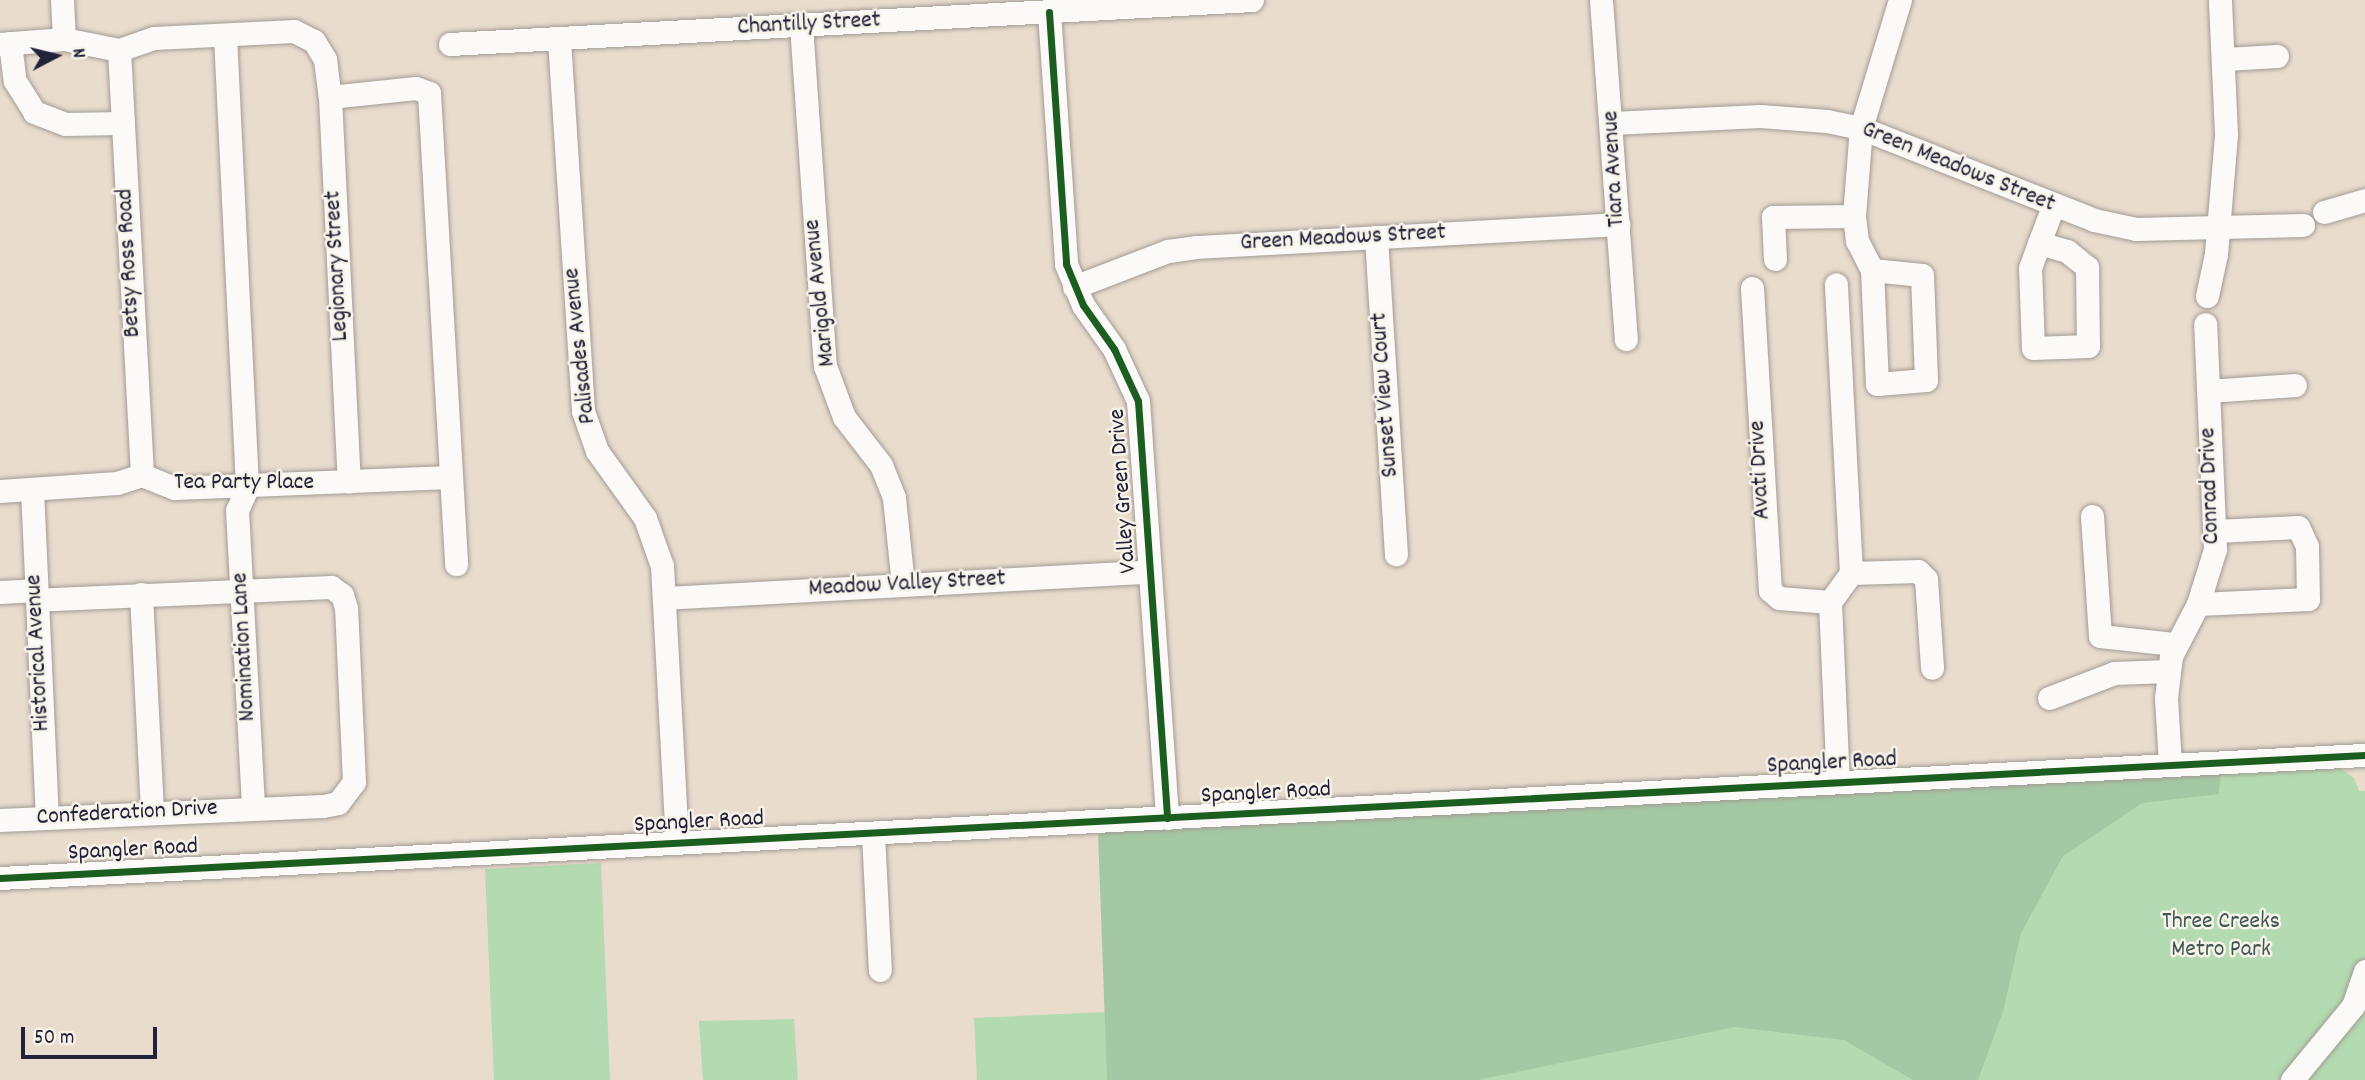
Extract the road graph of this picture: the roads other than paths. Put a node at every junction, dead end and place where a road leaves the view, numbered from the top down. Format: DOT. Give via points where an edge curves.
graph roads {
  1 [pos="62,0"];
  2 [pos="1252,0"];
  3 [pos="1601,0"];
  4 [pos="1900,0"];
  5 [pos="2220,0"];
  6 [pos="1049,12"];
  7 [pos="801,25"];
  8 [pos="225,36"];
  9 [pos="64,39"];
  10 [pos="559,39"];
  11 [pos="5,43"];
  12 [pos="450,44"];
  13 [pos="119,50"];
  14 [pos="2277,56"];
  15 [pos="2225,59"];
  16 [pos="330,97"];
  17 [pos="122,123"];
  18 [pos="1612,124"];
  19 [pos="1860,128"];
  20 [pos="2365,200"];
  21 [pos="2053,207"];
  22 [pos="2324,212"];
  23 [pos="1854,216"];
  24 [pos="1618,224"];
  25 [pos="2303,225"];
  26 [pos="2216,229"];
  27 [pos="1376,237"];
  28 [pos="2039,243"];
  29 [pos="1775,259"];
  30 [pos="1872,270"];
  31 [pos="1836,284"];
  32 [pos="1074,287"];
  33 [pos="1752,288"];
  34 [pos="2207,296"];
  35 [pos="2205,324"];
  36 [pos="1626,339"];
  37 [pos="2295,385"];
  38 [pos="2208,391"];
  39 [pos="142,475"];
  40 [pos="450,477"];
  41 [pos="349,482"];
  42 [pos="247,488"];
  43 [pos="32,489"];
  44 [pos="0,491"];
  45 [pos="2092,516"];
  46 [pos="2216,531"];
  47 [pos="1396,554"];
  48 [pos="456,564"];
  49 [pos="1149,572"];
  50 [pos="1851,573"];
  51 [pos="903,585"];
  52 [pos="243,590"];
  53 [pos="0,592"];
  54 [pos="141,594"];
  55 [pos="36,595"];
  56 [pos="664,598"];
  57 [pos="1830,601"];
  58 [pos="2198,604"];
  59 [pos="2174,644"];
  60 [pos="1932,668"];
  61 [pos="2168,671"];
  62 [pos="2049,698"];
  63 [pos="2365,755"];
  64 [pos="2170,765"];
  65 [pos="1838,782"];
  66 [pos="253,808"];
  67 [pos="152,811"];
  68 [pos="47,818"];
  69 [pos="1167,818"];
  70 [pos="0,820"];
  71 [pos="873,834"];
  72 [pos="677,843"];
  73 [pos="0,878"];
  74 [pos="880,970"];
  75 [pos="2365,971"];
  76 [pos="2292,1080"];
  1 -- 9 [label="street"];
  2 -- 6 [label="street, Chantilly Street"];
  3 -- 18 [label="street, Tiara Avenue"];
  4 -- 19 [label="street"];
  5 -- 15 [label="street"];
  6 -- 7 [label="street, Chantilly Street"];
  6 -- 32 [label="street, Valley Green Drive" via="1062,235"];
  7 -- 10 [label="street, Chantilly Street"];
  7 -- 51 [label="street, Marigold Avenue" via="825,366 844,417 881,465 894,498"];
  8 -- 13 [label="street" via="154,38"];
  8 -- 16 [label="street, Legionary Street" via="294,31 321,51"];
  8 -- 42 [label="street, Nomination Lane"];
  9 -- 11 [label="street"];
  9 -- 13 [label="street"];
  10 -- 12 [label="street, Chantilly Street"];
  10 -- 56 [label="street, Palisades Avenue" via="583,411 597,452 655,539"];
  11 -- 17 [label="street" via="15,81 34,112 65,124"];
  13 -- 17 [label="street, Betsy Ross Road"];
  14 -- 15 [label="street"];
  15 -- 26 [label="street" via="2227,134"];
  16 -- 40 [label="street" via="416,88 429,93"];
  16 -- 41 [label="street, Legionary Street"];
  17 -- 39 [label="street, Betsy Ross Road"];
  18 -- 19 [label="street, Green Meadows Street" via="1760,116"];
  18 -- 24 [label="street, Tiara Avenue"];
  19 -- 21 [label="street, Green Meadows Street"];
  19 -- 23 [label="street"];
  20 -- 22 [label="street"];
  21 -- 26 [label="street, Green Meadows Street" via="2136,229"];
  21 -- 28 [label="street"];
  23 -- 29 [label="street" via="1773,217"];
  23 -- 30 [label="street" via="1857,240"];
  24 -- 27 [label="street, Green Meadows Street"];
  24 -- 36 [label="street, Tiara Avenue"];
  25 -- 26 [label="street, Green Meadows Street"];
  26 -- 34 [label="street"];
  27 -- 32 [label="street, Green Meadows Street" via="1168,251"];
  27 -- 47 [label="street, Sunset View Court"];
  28 -- 28 [label="street" via="2029,268 2033,348 2088,346 2087,267 2067,251"];
  30 -- 30 [label="street" via="1877,384 1926,380 1922,275"];
  31 -- 50 [label="street"];
  32 -- 49 [label="street, Valley Green Drive" via="1124,366 1138,401"];
  33 -- 57 [label="street, Avati Drive" via="1770,590 1779,598"];
  35 -- 38 [label="street, Conrad Drive"];
  37 -- 38 [label="street"];
  38 -- 46 [label="street, Conrad Drive"];
  39 -- 42 [label="street, Tea Party Place" via="175,488"];
  39 -- 43 [label="street, Tea Party Place" via="117,483"];
  40 -- 41 [label="street, Tea Party Place"];
  40 -- 48 [label="street"];
  41 -- 42 [label="street, Tea Party Place"];
  42 -- 52 [label="street, Nomination Lane" via="237,510"];
  43 -- 44 [label="street, Tea Party Place"];
  43 -- 55 [label="street, Historical Avenue"];
  45 -- 59 [label="street" via="2100,636"];
  46 -- 58 [label="street, Conrad Drive" via="2208,579"];
  46 -- 58 [label="street" via="2298,527 2306,546 2308,599"];
  49 -- 51 [label="street, Meadow Valley Street"];
  49 -- 69 [label="street, Valley Green Drive"];
  50 -- 57 [label="street"];
  50 -- 60 [label="street" via="1918,571 1926,579"];
  51 -- 56 [label="street, Meadow Valley Street"];
  52 -- 54 [label="street"];
  52 -- 66 [label="street, Nomination Lane"];
  52 -- 66 [label="street, Confederation Drive" via="331,587 341,595 347,622 354,782 349,794 323,806"];
  53 -- 55 [label="street"];
  54 -- 55 [label="street"];
  54 -- 67 [label="street"];
  55 -- 68 [label="street, Historical Avenue"];
  56 -- 72 [label="street, Palisades Avenue"];
  57 -- 65 [label="street"];
  58 -- 59 [label="street, Conrad Drive"];
  59 -- 61 [label="street, Conrad Drive"];
  61 -- 62 [label="street" via="2124,671"];
  61 -- 64 [label="street, Conrad Drive"];
  63 -- 64 [label="street, Spangler Road"];
  64 -- 65 [label="street, Spangler Road"];
  65 -- 69 [label="street, Spangler Road"];
  66 -- 67 [label="street, Confederation Drive"];
  67 -- 68 [label="street, Confederation Drive"];
  68 -- 70 [label="street, Confederation Drive"];
  69 -- 71 [label="street, Spangler Road"];
  71 -- 72 [label="street, Spangler Road"];
  71 -- 74 [label="street"];
  72 -- 73 [label="street, Spangler Road"];
  75 -- 76 [label="street" via="2353,1006"];
}
